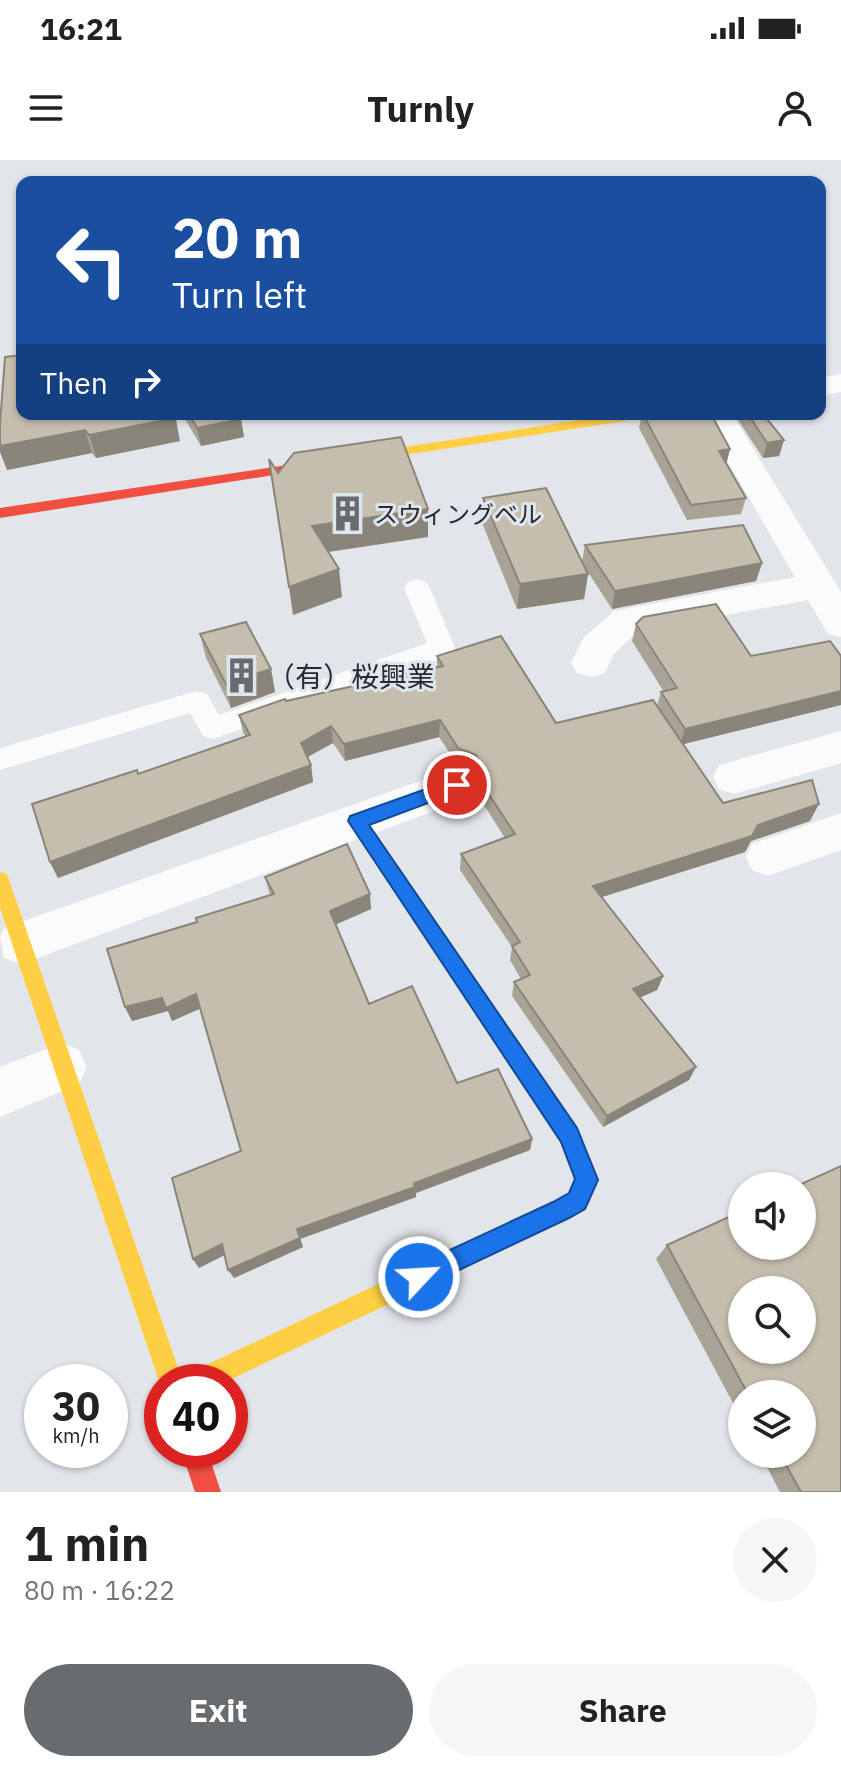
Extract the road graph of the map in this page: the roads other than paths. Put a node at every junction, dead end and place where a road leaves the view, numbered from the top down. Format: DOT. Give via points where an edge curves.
graph roads {
  1 [pos="605,420"];
  2 [pos="720,420"];
  3 [pos="0,513"];
  4 [pos="818,586"];
  5 [pos="417,588"];
  6 [pos="841,624"];
  7 [pos="591,663"];
  8 [pos="841,747"];
  9 [pos="0,759"];
  10 [pos="734,777"];
  11 [pos="457,785"];
  12 [pos="357,821"];
  13 [pos="841,831"];
  14 [pos="768,857"];
  15 [pos="0,880"];
  16 [pos="21,943"];
  17 [pos="61,1067"];
  18 [pos="0,1092"];
  19 [pos="165,1364"];
  20 [pos="236,1364"];
  21 [pos="200,1468"];
  22 [pos="208,1492"];
  1 -- 3 [label="street"];
  2 -- 4 [label="street"];
  4 -- 6 [label="street"];
  4 -- 7 [label="street" via="627,620 598,647"];
  5 -- 9 [label="lane" via="442,648 213,728 197,701"];
  8 -- 10 [label="street"];
  11 -- 12 [label="street"];
  12 -- 16 [label="street"];
  12 -- 20 [label="street" via="569,1135 587,1180 577,1201 561,1210"];
  13 -- 14 [label="street"];
  15 -- 16 [label="street"];
  16 -- 17 [label="street"];
  17 -- 18 [label="street"];
  17 -- 19 [label="street"];
  21 -- 22 [label="street"];
}
